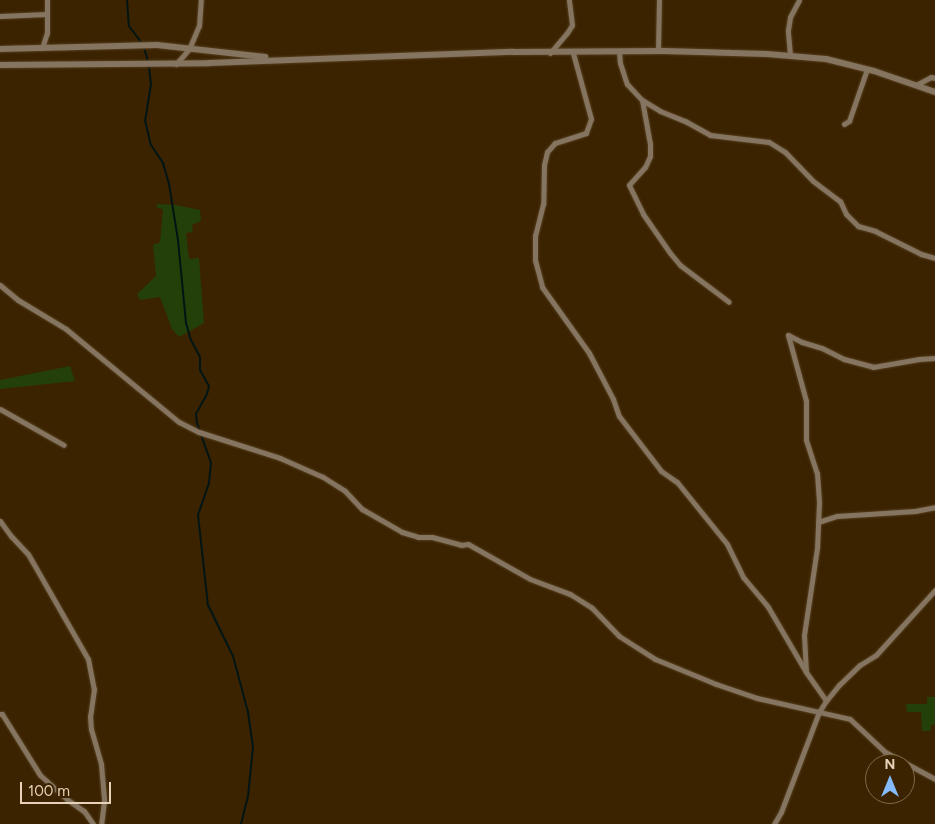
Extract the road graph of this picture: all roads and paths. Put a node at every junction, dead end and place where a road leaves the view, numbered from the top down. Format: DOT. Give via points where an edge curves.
graph roads {
  1 [pos="47,0"];
  2 [pos="202,0"];
  3 [pos="569,0"];
  4 [pos="659,0"];
  5 [pos="799,0"];
  6 [pos="47,14"];
  7 [pos="0,16"];
  8 [pos="42,48"];
  9 [pos="0,49"];
  10 [pos="189,49"];
  11 [pos="658,51"];
  12 [pos="619,52"];
  13 [pos="550,53"];
  14 [pos="573,53"];
  15 [pos="790,55"];
  16 [pos="281,59"];
  17 [pos="176,64"];
  18 [pos="0,65"];
  19 [pos="867,69"];
  20 [pos="935,78"];
  21 [pos="916,86"];
  22 [pos="935,92"];
  23 [pos="642,100"];
  24 [pos="844,124"];
  25 [pos="935,258"];
  26 [pos="0,285"];
  27 [pos="729,302"];
  28 [pos="935,358"];
  29 [pos="0,409"];
  30 [pos="64,445"];
  31 [pos="935,507"];
  32 [pos="0,521"];
  33 [pos="818,522"];
  34 [pos="935,590"];
  35 [pos="806,672"];
  36 [pos="826,701"];
  37 [pos="819,712"];
  38 [pos="0,714"];
  39 [pos="935,778"];
  40 [pos="93,824"];
  41 [pos="101,824"];
  42 [pos="774,824"];
  1 -- 6 [label="street"];
  2 -- 10 [label="street" via="199,26"];
  3 -- 13 [label="street" via="572,25"];
  4 -- 11 [label="street"];
  5 -- 15 [label="street" via="790,17"];
  6 -- 7 [label="street"];
  6 -- 8 [label="street" via="47,33"];
  8 -- 9 [label="street"];
  8 -- 10 [label="street" via="157,45"];
  10 -- 16 [label="street"];
  10 -- 17 [label="street"];
  11 -- 12 [label="street"];
  11 -- 15 [label="street"];
  12 -- 14 [label="street"];
  12 -- 23 [label="street" via="627,84"];
  13 -- 14 [label="street"];
  13 -- 16 [label="street"];
  14 -- 35 [label="street" via="591,119 586,133 554,143 547,152 535,260 542,287 589,353 619,416 661,471 677,482 727,544 743,577 768,607"];
  15 -- 19 [label="street" via="826,59"];
  16 -- 17 [label="street"];
  17 -- 18 [label="street"];
  19 -- 21 [label="street"];
  19 -- 24 [label="street" via="849,121"];
  20 -- 21 [label="street"];
  21 -- 22 [label="street"];
  23 -- 25 [label="street" via="710,135 769,142 785,152 813,181 840,201 846,214 858,226 875,230"];
  23 -- 27 [label="street" via="650,156 630,185 643,214 670,254"];
  26 -- 37 [label="street" via="66,329 179,422 315,473 345,491 362,509 402,532 418,538 468,544 530,579 570,594 592,608 619,636 655,659 757,698"];
  28 -- 33 [label="street" via="873,367 844,359 788,335 806,401 806,440 817,473"];
  29 -- 30 [label="street"];
  31 -- 33 [label="street" via="837,516"];
  32 -- 41 [label="street" via="28,554 88,659 94,690 91,729 100,764 104,801"];
  33 -- 35 [label="street" via="818,548 804,635"];
  34 -- 36 [label="street" via="876,655 839,684"];
  35 -- 36 [label="street"];
  36 -- 37 [label="street"];
  37 -- 39 [label="street" via="850,720 885,752"];
  37 -- 42 [label="street"];
  38 -- 40 [label="street" via="40,775 84,811"];
}
